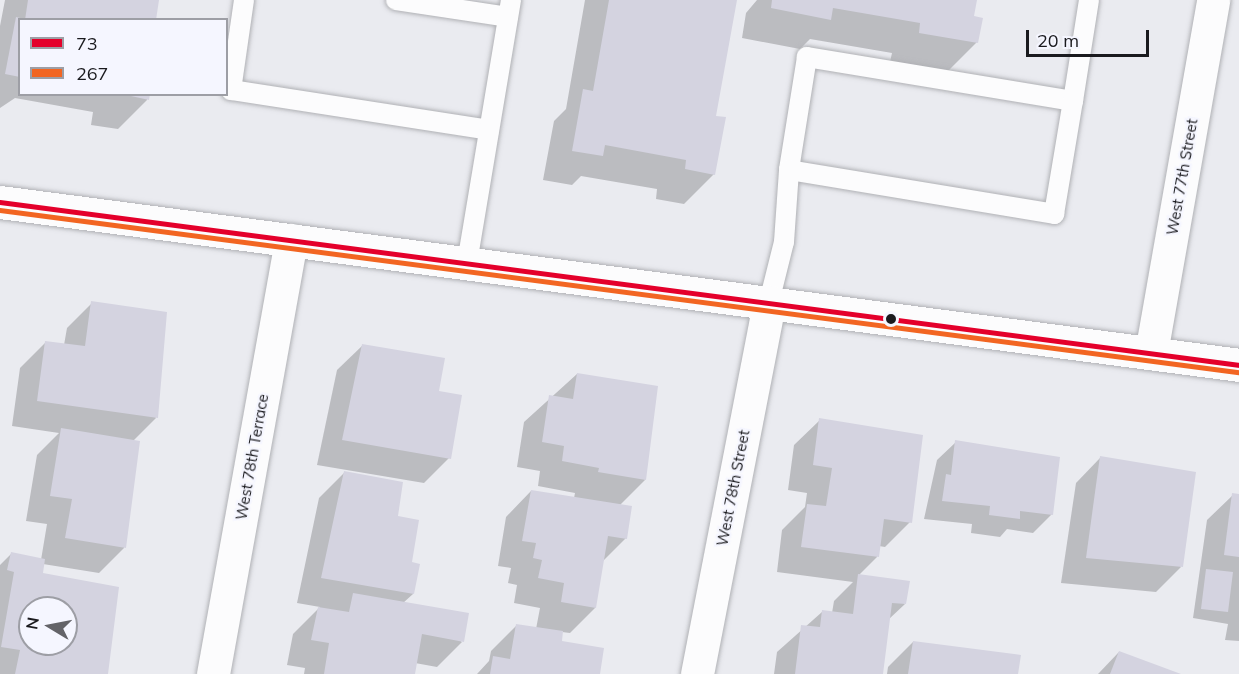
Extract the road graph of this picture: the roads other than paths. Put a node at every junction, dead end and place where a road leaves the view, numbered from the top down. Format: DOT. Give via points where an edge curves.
graph roads {
  1 [pos="244,0"];
  2 [pos="396,0"];
  3 [pos="1089,0"];
  4 [pos="1213,0"];
  5 [pos="509,9"];
  6 [pos="1073,101"];
  7 [pos="489,130"];
  8 [pos="789,170"];
  9 [pos="0,202"];
  10 [pos="291,240"];
  11 [pos="467,263"];
  12 [pos="769,303"];
  13 [pos="1151,353"];
  14 [pos="1239,365"];
  15 [pos="213,674"];
  16 [pos="697,674"];
  1 -- 7 [label="lane" via="231,90"];
  2 -- 5 [label="lane"];
  3 -- 6 [label="lane"];
  4 -- 13 [label="main road, West 77th Street"];
  5 -- 7 [label="lane"];
  6 -- 8 [label="lane" via="1054,214"];
  6 -- 8 [label="lane" via="807,57"];
  7 -- 11 [label="lane"];
  8 -- 12 [label="lane" via="784,242"];
  9 -- 10 [label="main road"];
  10 -- 11 [label="main road"];
  10 -- 15 [label="main road, West 78th Terrace"];
  11 -- 12 [label="main road"];
  12 -- 13 [label="main road"];
  12 -- 16 [label="main road, West 78th Street"];
  13 -- 14 [label="main road"];
}
